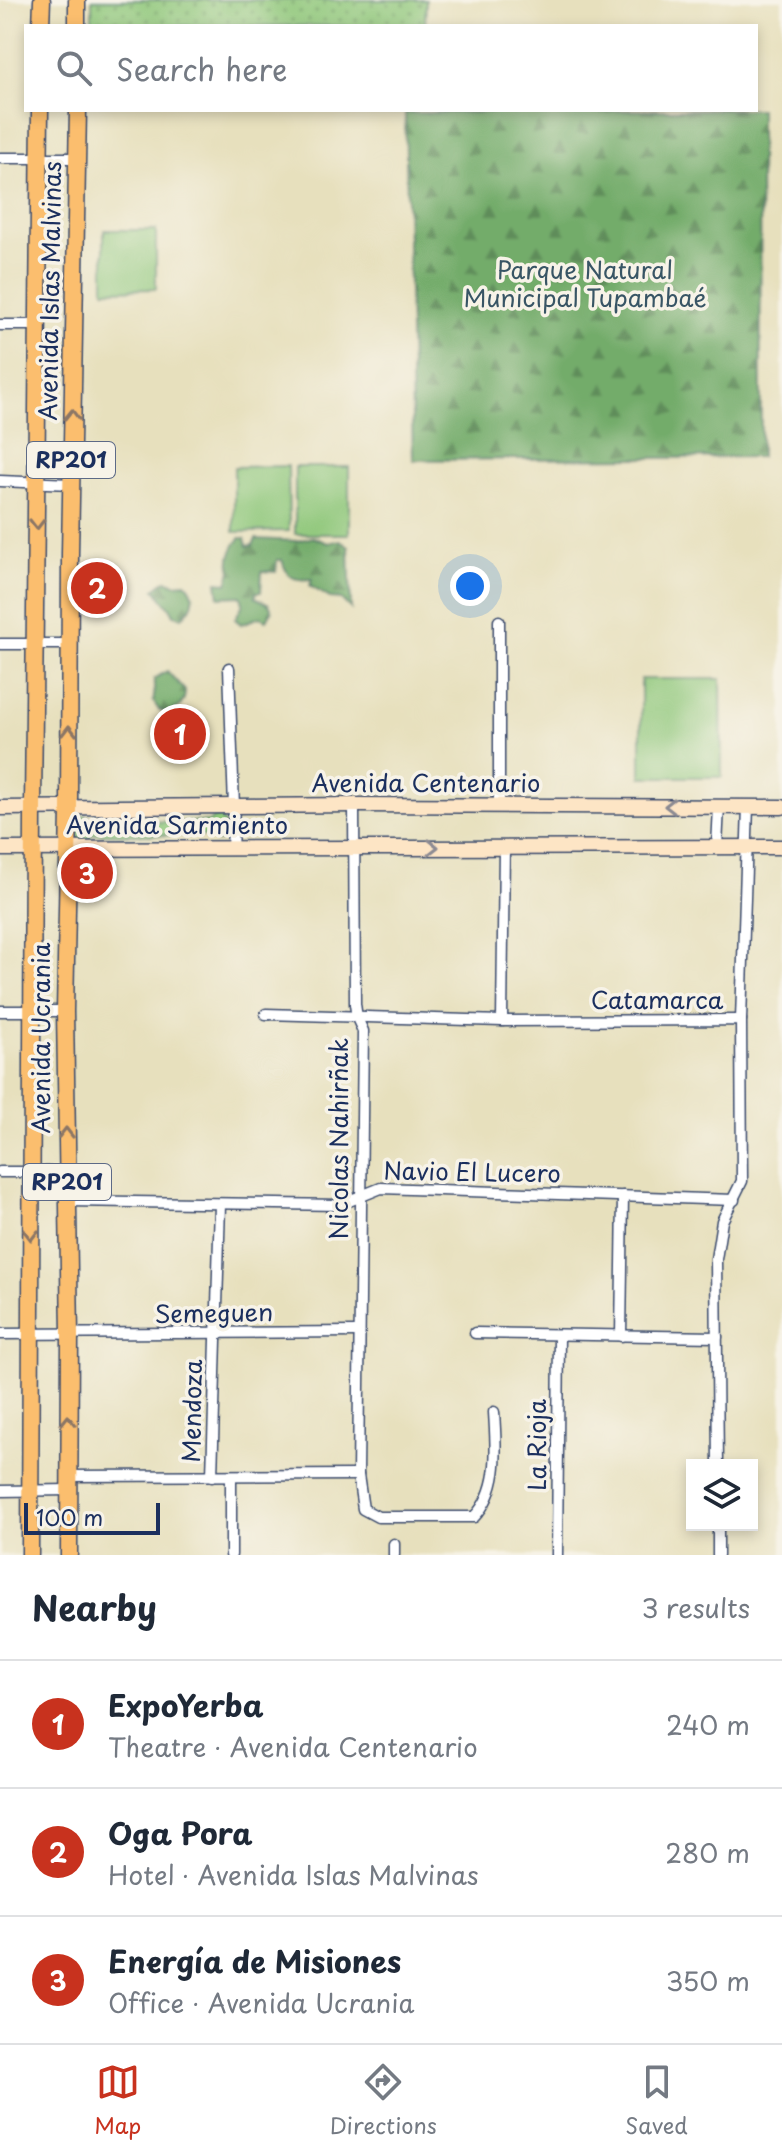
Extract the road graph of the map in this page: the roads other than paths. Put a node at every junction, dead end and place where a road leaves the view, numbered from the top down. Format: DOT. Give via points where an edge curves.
graph roads {
  1 [pos="42,0"];
  2 [pos="77,0"];
  3 [pos="41,24"];
  4 [pos="77,24"];
  5 [pos="40,112"];
  6 [pos="78,112"];
  7 [pos="0,158"];
  8 [pos="40,158"];
  9 [pos="78,158"];
  10 [pos="0,325"];
  11 [pos="39,325"];
  12 [pos="0,481"];
  13 [pos="37,481"];
  14 [pos="71,484"];
  15 [pos="499,621"];
  16 [pos="0,644"];
  17 [pos="36,644"];
  18 [pos="70,644"];
  19 [pos="229,668"];
  20 [pos="354,805"];
  21 [pos="499,806"];
  22 [pos="719,806"];
  23 [pos="748,806"];
  24 [pos="234,807"];
  25 [pos="782,807"];
  26 [pos="0,808"];
  27 [pos="33,808"];
  28 [pos="69,809"];
  29 [pos="504,847"];
  30 [pos="717,847"];
  31 [pos="748,847"];
  32 [pos="782,847"];
  33 [pos="68,848"];
  34 [pos="355,848"];
  35 [pos="0,849"];
  36 [pos="33,849"];
  37 [pos="232,849"];
  38 [pos="0,1011"];
  39 [pos="34,1011"];
  40 [pos="65,1011"];
  41 [pos="266,1014"];
  42 [pos="357,1018"];
  43 [pos="741,1020"];
  44 [pos="502,1021"];
  45 [pos="0,1172"];
  46 [pos="31,1172"];
  47 [pos="66,1172"];
  48 [pos="360,1196"];
  49 [pos="623,1196"];
  50 [pos="734,1200"];
  51 [pos="68,1201"];
  52 [pos="220,1204"];
  53 [pos="358,1332"];
  54 [pos="215,1333"];
  55 [pos="475,1333"];
  56 [pos="0,1334"];
  57 [pos="32,1335"];
  58 [pos="70,1335"];
  59 [pos="559,1335"];
  60 [pos="621,1336"];
  61 [pos="717,1337"];
  62 [pos="494,1412"];
  63 [pos="718,1459"];
  64 [pos="358,1475"];
  65 [pos="212,1476"];
  66 [pos="231,1476"];
  67 [pos="68,1483"];
  68 [pos="0,1491"];
  69 [pos="30,1491"];
  70 [pos="718,1531"];
  71 [pos="30,1555"];
  72 [pos="69,1555"];
  73 [pos="231,1555"];
  74 [pos="557,1555"];
  75 [pos="718,1555"];
  1 -- 3 [label="main road"];
  2 -- 4 [label="main road"];
  5 -- 8 [label="main road, Avenida Islas Malvinas / RP201"];
  6 -- 9 [label="main road, Avenida Islas Malvinas / RP201"];
  7 -- 8 [label="street"];
  8 -- 9 [label="street"];
  8 -- 11 [label="main road, Avenida Islas Malvinas / RP201"];
  14 -- 9 [label="main road, Avenida Islas Malvinas / RP201, one-way"];
  10 -- 11 [label="street"];
  11 -- 13 [label="main road, Avenida Islas Malvinas / RP201"];
  12 -- 13 [label="street"];
  13 -- 14 [label="street"];
  13 -- 17 [label="main road, Avenida Islas Malvinas / RP201, one-way"];
  14 -- 18 [label="main road, Avenida Islas Malvinas / RP201"];
  15 -- 21 [label="street"];
  16 -- 17 [label="street"];
  17 -- 18 [label="street"];
  17 -- 27 [label="main road, Avenida Islas Malvinas / RP201"];
  28 -- 18 [label="main road, Avenida Islas Malvinas / RP201, one-way"];
  19 -- 24 [label="street"];
  20 -- 21 [label="main road, Avenida Centenario"];
  20 -- 24 [label="main road, Avenida Centenario"];
  20 -- 34 [label="street, Nicolas Nahirñak"];
  22 -- 21 [label="main road, Avenida Centenario, one-way"];
  22 -- 23 [label="main road, Avenida Centenario"];
  22 -- 30 [label="street"];
  23 -- 25 [label="main road, Avenida Centenario"];
  23 -- 31 [label="street"];
  24 -- 28 [label="main road, Avenida Centenario"];
  24 -- 37 [label="street"];
  26 -- 27 [label="main road, Avenida Sarmiento"];
  27 -- 28 [label="main road, Avenida Sarmiento"];
  27 -- 36 [label="main road, Avenida Ucrania / RP201"];
  28 -- 33 [label="main road, Avenida Ucrania / RP201"];
  29 -- 30 [label="main road"];
  34 -- 29 [label="main road, one-way"];
  29 -- 44 [label="street"];
  30 -- 31 [label="main road"];
  31 -- 32 [label="main road"];
  31 -- 43 [label="street"];
  33 -- 36 [label="main road, Avenida Sarmiento"];
  33 -- 37 [label="main road, Avenida Sarmiento"];
  33 -- 40 [label="main road, Avenida Ucrania / RP201"];
  34 -- 37 [label="main road, Avenida Sarmiento"];
  34 -- 42 [label="street, Nicolas Nahirñak"];
  35 -- 36 [label="main road, Avenida Sarmiento"];
  36 -- 39 [label="main road, Avenida Ucrania / RP201"];
  38 -- 39 [label="street"];
  39 -- 40 [label="street"];
  39 -- 46 [label="main road, Avenida Ucrania / RP201"];
  47 -- 40 [label="main road, Avenida Ucrania / RP201, one-way"];
  41 -- 42 [label="street, Catamarca"];
  42 -- 44 [label="street, Catamarca"];
  42 -- 48 [label="street, Nicolas Nahirñak" via="363,1031"];
  43 -- 44 [label="street, Catamarca"];
  43 -- 50 [label="street, Catamarca" via="742,1181"];
  45 -- 46 [label="street"];
  46 -- 47 [label="street"];
  46 -- 57 [label="main road, Avenida Ucrania / RP201, one-way"];
  47 -- 51 [label="main road, Avenida Ucrania / RP201"];
  48 -- 49 [label="street, Navio El Lucero" via="381,1188"];
  48 -- 52 [label="street, Navio El Lucero" via="339,1205"];
  48 -- 53 [label="street, Nicolas Nahirñak"];
  49 -- 50 [label="street, Navio El Lucero"];
  49 -- 60 [label="street"];
  50 -- 61 [label="street, Catamarca" via="722,1221 716,1259"];
  51 -- 52 [label="street, Navio El Lucero"];
  51 -- 58 [label="main road, Avenida Ucrania / RP201"];
  52 -- 54 [label="street, Mendoza"];
  53 -- 54 [label="street, Semeguen"];
  53 -- 64 [label="street, Nicolas Nahirñak"];
  54 -- 58 [label="street, Semeguen"];
  54 -- 65 [label="street, Mendoza"];
  55 -- 59 [label="street"];
  56 -- 57 [label="street, Semeguen"];
  57 -- 58 [label="street, Semeguen"];
  57 -- 69 [label="main road, Avenida Ucrania / RP201"];
  67 -- 58 [label="main road, Avenida Ucrania / RP201, one-way"];
  59 -- 60 [label="street"];
  59 -- 74 [label="street, La Rioja"];
  60 -- 61 [label="street"];
  61 -- 63 [label="street, Catamarca"];
  62 -- 64 [label="street, Nicolas Nahirñak" via="496,1464 486,1505 474,1517 378,1517 363,1509"];
  64 -- 66 [label="street"];
  65 -- 66 [label="street"];
  65 -- 67 [label="street"];
  66 -- 73 [label="street, Mendoza"];
  67 -- 69 [label="street"];
  67 -- 72 [label="main road, Avenida Ucrania / RP201"];
  68 -- 69 [label="street"];
  69 -- 71 [label="main road, Avenida Ucrania / RP201"];
  70 -- 75 [label="street"];
}
